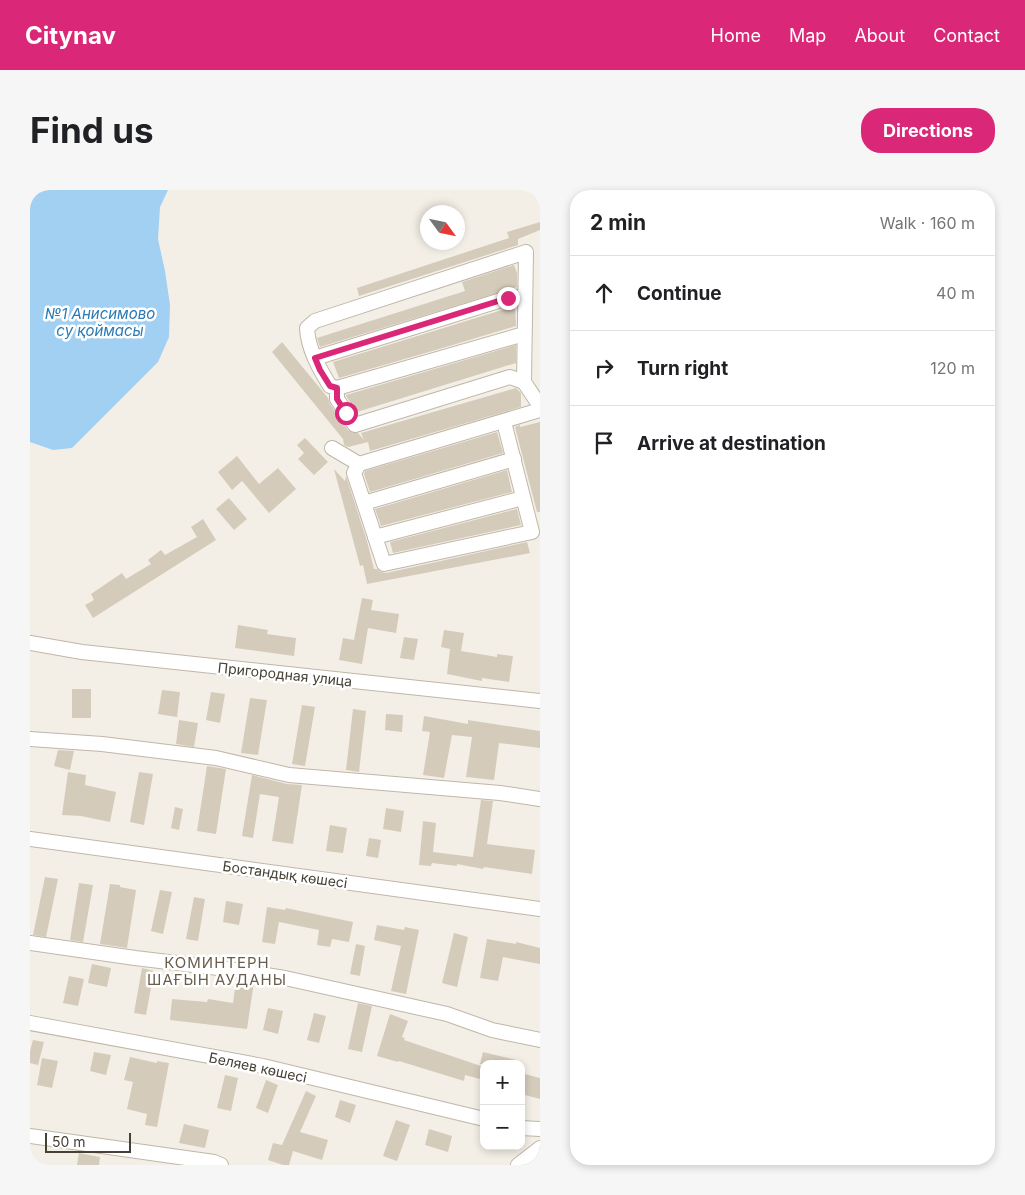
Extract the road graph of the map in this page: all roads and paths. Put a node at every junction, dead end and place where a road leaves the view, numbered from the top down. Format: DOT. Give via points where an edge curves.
graph roads {
  1 [pos="525,297"];
  2 [pos="524,334"];
  3 [pos="315,358"];
  4 [pos="524,382"];
  5 [pos="337,388"];
  6 [pos="540,406"];
  7 [pos="540,410"];
  8 [pos="504,422"];
  9 [pos="332,448"];
  10 [pos="514,459"];
  11 [pos="359,464"];
  12 [pos="524,498"];
  13 [pos="364,503"];
  14 [pos="375,537"];
  15 [pos="30,644"];
  16 [pos="540,701"];
  17 [pos="30,739"];
  18 [pos="540,799"];
  19 [pos="30,839"];
  20 [pos="540,909"];
  21 [pos="30,943"];
  22 [pos="30,1023"];
  23 [pos="540,1040"];
  24 [pos="480,1118"];
  25 [pos="525,1128"];
  26 [pos="540,1129"];
  27 [pos="30,1136"];
  28 [pos="540,1148"];
  29 [pos="221,1165"];
  30 [pos="518,1165"];
  1 -- 2 [label="street"];
  1 -- 3 [label="street" via="508,298"];
  1 -- 3 [label="street" via="526,252 315,321 307,328 308,342"];
  2 -- 4 [label="street"];
  2 -- 5 [label="street"];
  3 -- 5 [label="street" via="330,386"];
  4 -- 5 [label="street" via="510,377 355,425 337,399"];
  4 -- 6 [label="street"];
  7 -- 8 [label="street"];
  8 -- 10 [label="street"];
  8 -- 11 [label="street"];
  9 -- 11 [label="street"];
  10 -- 12 [label="street"];
  10 -- 13 [label="street"];
  11 -- 13 [label="street" via="354,473"];
  12 -- 14 [label="street"];
  12 -- 14 [label="street" via="532,532 384,564"];
  13 -- 14 [label="street"];
  15 -- 16 [label="street, Пригородная улица"];
  17 -- 18 [label="street" via="216,758 289,776"];
  19 -- 20 [label="street, Бостандық көшесі"];
  21 -- 23 [label="street" via="285,978 447,1014 492,1030"];
  22 -- 24 [label="street, Беляев көшесі" via="263,1066"];
  25 -- 26 [label="street"];
  27 -- 29 [label="street"];
  28 -- 30 [label="street"];
}
